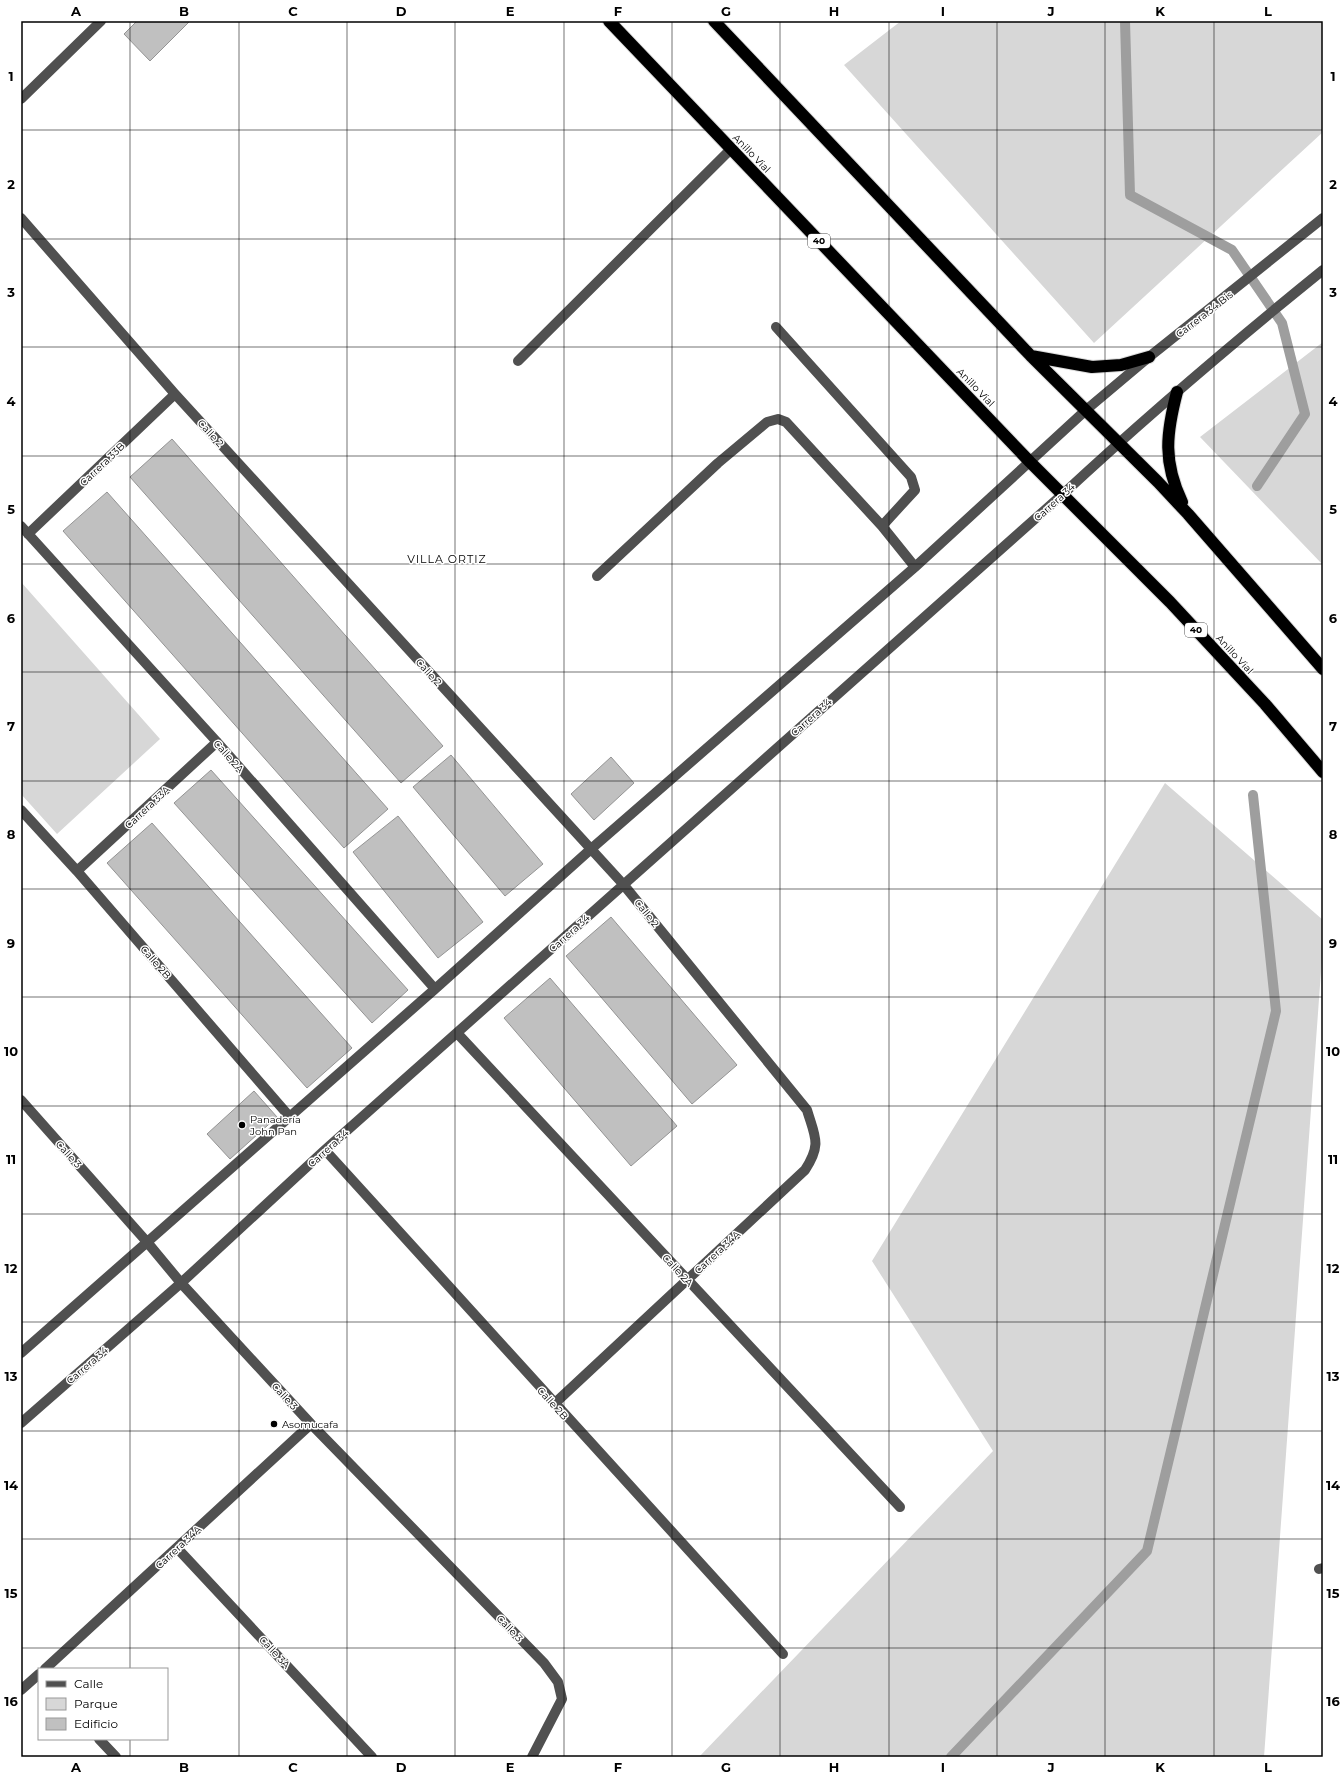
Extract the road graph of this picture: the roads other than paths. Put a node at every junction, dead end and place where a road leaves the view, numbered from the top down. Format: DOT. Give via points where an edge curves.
graph roads {
  1 [pos="101,21"];
  2 [pos="609,21"];
  3 [pos="714,21"];
  4 [pos="21,99"];
  5 [pos="731,149"];
  6 [pos="21,218"];
  7 [pos="1323,218"];
  8 [pos="1323,270"];
  9 [pos="776,327"];
  10 [pos="1031,356"];
  11 [pos="1149,358"];
  12 [pos="518,361"];
  13 [pos="1178,392"];
  14 [pos="176,394"];
  15 [pos="1086,410"];
  16 [pos="1118,442"];
  17 [pos="1030,462"];
  18 [pos="1063,494"];
  19 [pos="1188,514"];
  20 [pos="21,526"];
  21 [pos="882,526"];
  22 [pos="28,534"];
  23 [pos="915,567"];
  24 [pos="597,576"];
  25 [pos="1323,669"];
  26 [pos="217,742"];
  27 [pos="1323,772"];
  28 [pos="21,810"];
  29 [pos="591,849"];
  30 [pos="77,871"];
  31 [pos="624,884"];
  32 [pos="435,988"];
  33 [pos="457,1033"];
  34 [pos="21,1100"];
  35 [pos="289,1116"];
  36 [pos="816,1141"];
  37 [pos="325,1150"];
  38 [pos="147,1242"];
  39 [pos="687,1280"];
  40 [pos="181,1283"];
  41 [pos="21,1353"];
  42 [pos="554,1404"];
  43 [pos="21,1424"];
  44 [pos="311,1424"];
  45 [pos="900,1507"];
  46 [pos="177,1548"];
  47 [pos="783,1654"];
  48 [pos="47,1668"];
  49 [pos="38,1676"];
  50 [pos="21,1690"];
  51 [pos="100,1740"];
  52 [pos="116,1757"];
  53 [pos="372,1757"];
  54 [pos="532,1757"];
  1 -- 4 [label="street"];
  2 -- 5 [label="highway, Anillo Vial / 40"];
  3 -- 10 [label="highway"];
  5 -- 12 [label="street"];
  5 -- 17 [label="highway, Anillo Vial / 40"];
  6 -- 14 [label="street, Calle 2"];
  7 -- 11 [label="street, Carrera 34 Bis"];
  8 -- 13 [label="street"];
  9 -- 21 [label="street" via="911,477 915,490"];
  10 -- 11 [label="highway" via="1092,367 1121,365"];
  10 -- 15 [label="highway"];
  11 -- 15 [label="street, Carrera 34 Bis"];
  13 -- 16 [label="street"];
  13 -- 19 [label="highway" via="1169,421 1168,453 1173,483"];
  14 -- 22 [label="street, Carrera 33B"];
  14 -- 29 [label="street, Calle 2"];
  15 -- 16 [label="highway"];
  15 -- 17 [label="street"];
  16 -- 18 [label="street, Carrera 34"];
  16 -- 19 [label="highway"];
  17 -- 18 [label="highway, Anillo Vial / 40"];
  17 -- 23 [label="street"];
  18 -- 27 [label="highway, Anillo Vial / 40" via="1170,602 1265,704"];
  18 -- 31 [label="street, Carrera 34"];
  19 -- 25 [label="highway"];
  20 -- 22 [label="street, Calle 2A"];
  21 -- 23 [label="street"];
  21 -- 24 [label="street" via="786,422 778,419 767,422 718,463"];
  22 -- 26 [label="street, Calle 2A"];
  23 -- 29 [label="street"];
  26 -- 30 [label="street, Carrera 33A"];
  26 -- 32 [label="street, Calle 2A"];
  28 -- 30 [label="street, Calle 2B"];
  29 -- 31 [label="street, Calle 2"];
  29 -- 32 [label="street"];
  30 -- 35 [label="street, Calle 2B"];
  31 -- 33 [label="street, Carrera 34"];
  31 -- 36 [label="street, Calle 2" via="807,1110"];
  32 -- 35 [label="street"];
  33 -- 37 [label="street, Carrera 34"];
  33 -- 39 [label="street, Calle 2A"];
  34 -- 38 [label="street, Calle 3"];
  35 -- 38 [label="street"];
  36 -- 39 [label="street, Carrera 34A" via="814,1156 805,1170"];
  37 -- 40 [label="street, Carrera 34"];
  37 -- 42 [label="street, Calle 2B"];
  38 -- 40 [label="street, Calle 3"];
  38 -- 41 [label="street"];
  39 -- 42 [label="street, Carrera 34A"];
  39 -- 45 [label="street, Calle 2A"];
  40 -- 43 [label="street, Carrera 34"];
  40 -- 44 [label="street, Calle 3"];
  42 -- 47 [label="street, Calle 2B"];
  44 -- 46 [label="street, Carrera 34A"];
  44 -- 54 [label="street, Calle 3" via="544,1663 558,1682 562,1699"];
  46 -- 48 [label="street, Carrera 34A"];
  46 -- 53 [label="street, Calle 3A"];
  49 -- 50 [label="street, Carrera 34A"];
  51 -- 52 [label="street"];
}
